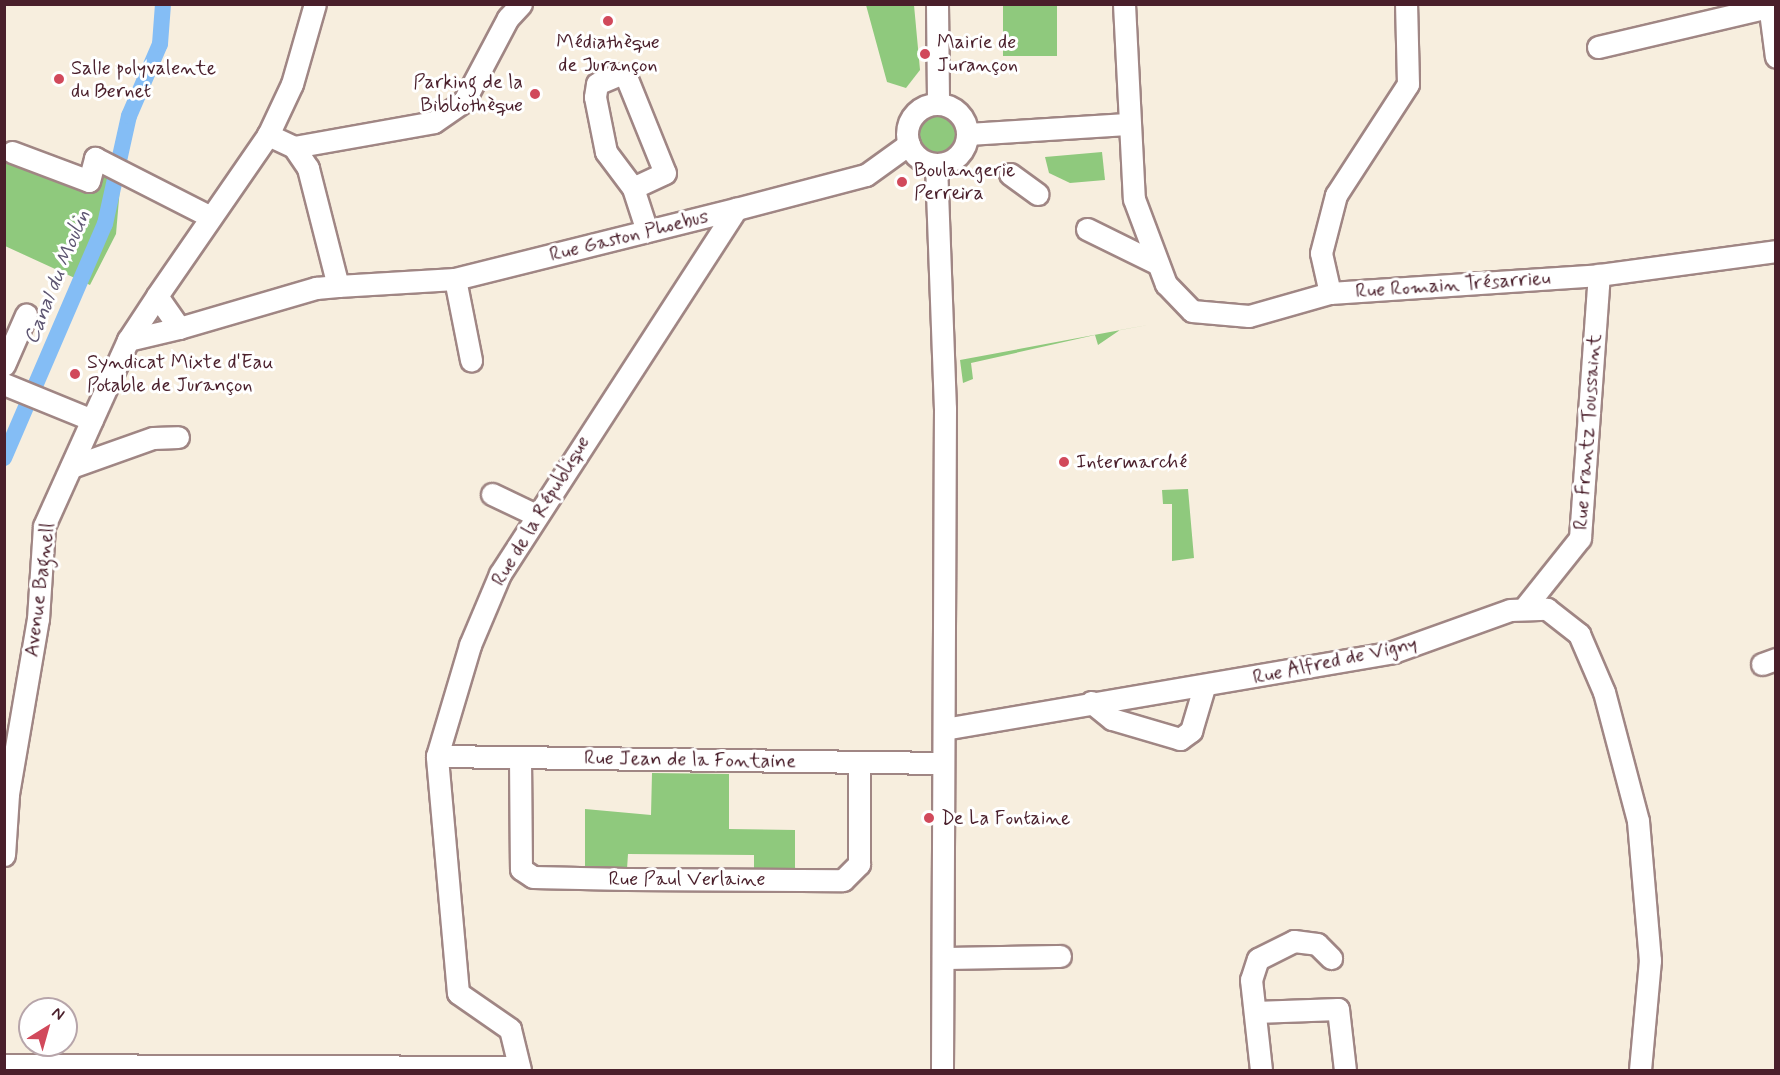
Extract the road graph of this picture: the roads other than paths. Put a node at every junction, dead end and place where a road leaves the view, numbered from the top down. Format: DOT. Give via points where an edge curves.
graph roads {
  1 [pos="315,4"];
  2 [pos="520,4"];
  3 [pos="937,4"];
  4 [pos="1124,4"];
  5 [pos="1406,4"];
  6 [pos="1769,6"];
  7 [pos="1598,47"];
  8 [pos="1776,57"];
  9 [pos="938,104"];
  10 [pos="1127,124"];
  11 [pos="968,134"];
  12 [pos="268,135"];
  13 [pos="909,144"];
  14 [pos="294,147"];
  15 [pos="12,152"];
  16 [pos="936,164"];
  17 [pos="1010,174"];
  18 [pos="633,188"];
  19 [pos="1038,194"];
  20 [pos="736,209"];
  21 [pos="211,217"];
  22 [pos="1087,229"];
  23 [pos="647,231"];
  24 [pos="1776,251"];
  25 [pos="1158,264"];
  26 [pos="1599,274"];
  27 [pos="455,279"];
  28 [pos="338,286"];
  29 [pos="1330,293"];
  30 [pos="157,296"];
  31 [pos="26,315"];
  32 [pos="179,328"];
  33 [pos="128,340"];
  34 [pos="471,360"];
  35 [pos="4,365"];
  36 [pos="11,387"];
  37 [pos="92,420"];
  38 [pos="178,437"];
  39 [pos="71,467"];
  40 [pos="492,494"];
  41 [pos="536,514"];
  42 [pos="1525,607"];
  43 [pos="1204,687"];
  44 [pos="1091,702"];
  45 [pos="944,729"];
  46 [pos="437,756"];
  47 [pos="520,758"];
  48 [pos="859,763"];
  49 [pos="943,763"];
  50 [pos="4,855"];
  51 [pos="1060,956"];
  52 [pos="943,958"];
  53 [pos="1332,958"];
  54 [pos="1255,1012"];
  55 [pos="4,1065"];
  56 [pos="520,1069"];
  57 [pos="942,1071"];
  58 [pos="1260,1071"];
  59 [pos="1345,1071"];
  60 [pos="1640,1071"];
  1 -- 12 [label="street, Avenue Bagnell" via="292,84"];
  2 -- 14 [label="street" via="507,18 464,101 434,122 323,146"];
  3 -- 9 [label="street"];
  4 -- 10 [label="street, Rue Romain Trésarrieu"];
  5 -- 29 [label="street" via="1408,84 1336,195 1321,253"];
  6 -- 7 [label="street"];
  6 -- 8 [label="street"];
  9 -- 11 [label="street" via="956,110"];
  9 -- 13 [label="street" via="922,108 911,119"];
  10 -- 11 [label="street"];
  10 -- 25 [label="street, Rue Romain Trésarrieu" via="1134,199"];
  11 -- 16 [label="street" via="955,159"];
  12 -- 14 [label="street"];
  12 -- 21 [label="street, Avenue Bagnell"];
  13 -- 16 [label="street" via="919,159"];
  13 -- 20 [label="street, Rue Gaston Phoebus" via="866,175"];
  14 -- 28 [label="street" via="308,168"];
  15 -- 21 [label="street" via="88,181 95,158"];
  16 -- 45 [label="street" via="945,408"];
  17 -- 19 [label="street"];
  18 -- 18 [label="street" via="606,152 595,97 597,84 623,77 665,173"];
  18 -- 23 [label="street"];
  20 -- 23 [label="street, Rue Gaston Phoebus"];
  20 -- 41 [label="street, Rue de la République"];
  21 -- 30 [label="street, Avenue Bagnell"];
  22 -- 25 [label="street"];
  23 -- 27 [label="street, Rue Gaston Phoebus"];
  24 -- 26 [label="street, Rue Romain Trésarrieu"];
  25 -- 29 [label="street, Rue Romain Trésarrieu" via="1178,303 1192,311 1249,316"];
  26 -- 29 [label="street, Rue Romain Trésarrieu"];
  26 -- 42 [label="street, Rue Frantz Toussaint" via="1580,538"];
  27 -- 28 [label="street, Rue Gaston Phoebus"];
  27 -- 34 [label="street"];
  28 -- 32 [label="street, Rue Gaston Phoebus"];
  30 -- 32 [label="street"];
  30 -- 33 [label="street, Avenue Bagnell"];
  31 -- 35 [label="street"];
  32 -- 33 [label="street, Rue Gaston Phoebus"];
  33 -- 37 [label="street, Avenue Bagnell"];
  36 -- 37 [label="street"];
  37 -- 39 [label="street, Avenue Bagnell"];
  38 -- 39 [label="street" via="153,438"];
  39 -- 50 [label="street, Avenue Bagnell" via="44,526 38,619 8,794"];
  40 -- 41 [label="street"];
  41 -- 46 [label="street, Rue de la République" via="500,574 470,645"];
  42 -- 43 [label="street, Rue Alfred de Vigny" via="1393,652"];
  42 -- 60 [label="street" via="1547,609 1579,634 1619,739 1646,863 1650,960"];
  43 -- 44 [label="street, Rue Alfred de Vigny"];
  43 -- 44 [label="street" via="1191,731 1180,739 1112,719"];
  44 -- 45 [label="street, Rue Alfred de Vigny"];
  45 -- 49 [label="street"];
  46 -- 47 [label="street, Rue Jean de la Fontaine"];
  46 -- 56 [label="street, Rue de la République" via="458,993 510,1029"];
  47 -- 48 [label="street, Rue Jean de la Fontaine"];
  47 -- 48 [label="street, Rue Paul Verlaine" via="521,869 533,877 627,879 843,880 859,864"];
  48 -- 49 [label="street, Rue Jean de la Fontaine"];
  49 -- 52 [label="street"];
  51 -- 52 [label="street"];
  52 -- 57 [label="street"];
  53 -- 54 [label="street" via="1307,941 1270,950 1253,969"];
  54 -- 58 [label="street"];
  54 -- 59 [label="street" via="1338,1009"];
  55 -- 56 [label="street"];
}
